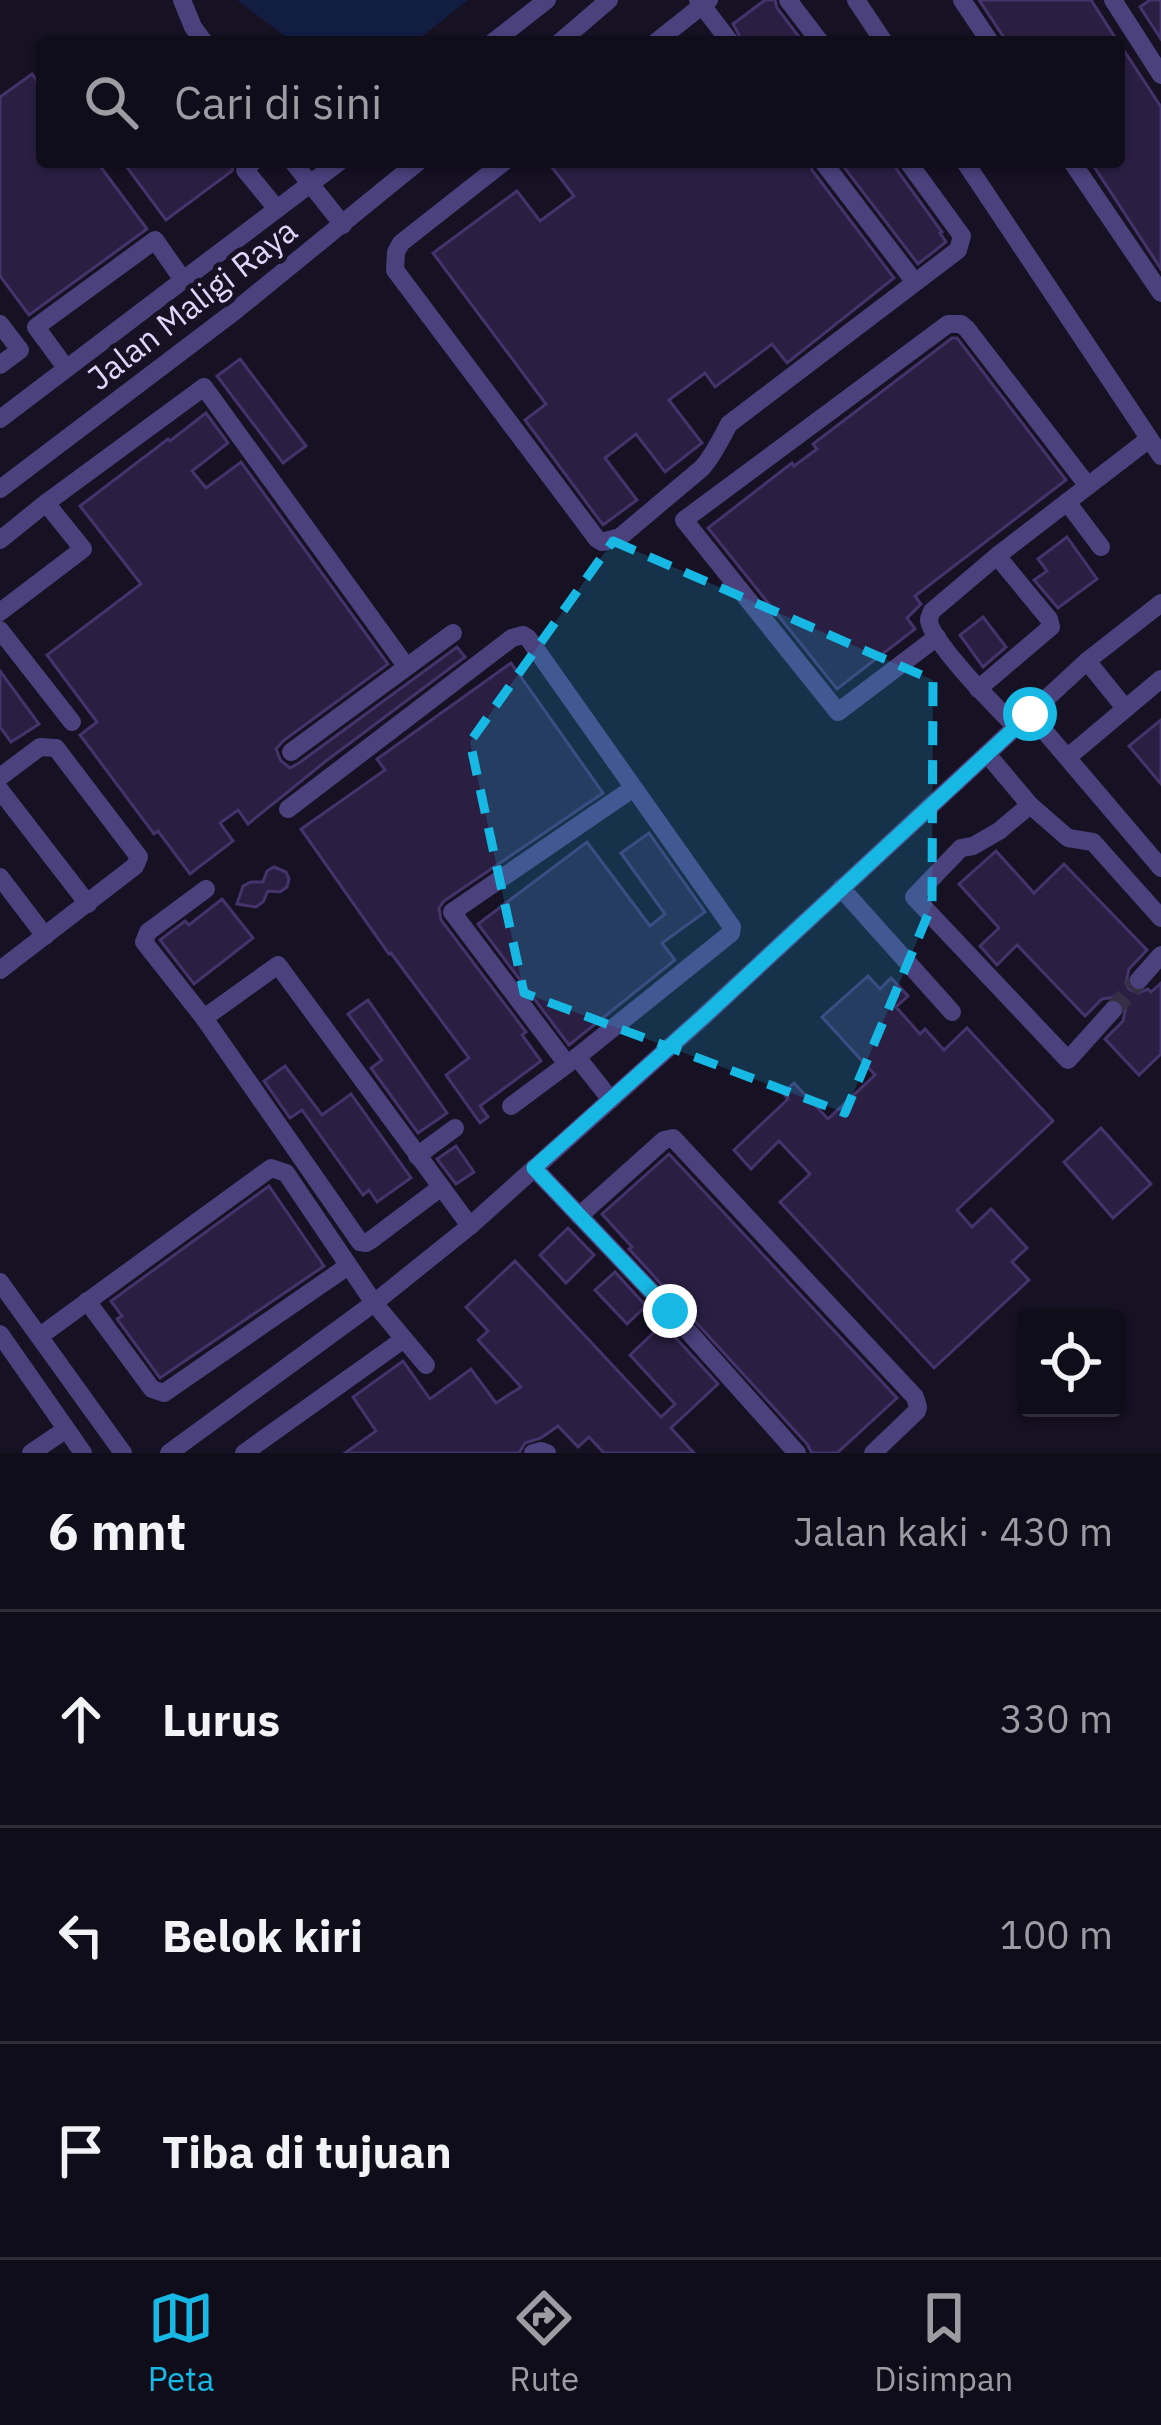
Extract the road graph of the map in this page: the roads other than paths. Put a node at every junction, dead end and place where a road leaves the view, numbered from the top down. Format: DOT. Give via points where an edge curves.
graph roads {
  1 [pos="182,0"];
  2 [pos="547,0"];
  3 [pos="609,0"];
  4 [pos="788,0"];
  5 [pos="856,0"];
  6 [pos="962,0"];
  7 [pos="1113,0"];
  8 [pos="703,2"];
  9 [pos="200,36"];
  10 [pos="501,36"];
  11 [pos="567,36"];
  12 [pos="663,36"];
  13 [pos="726,36"];
  14 [pos="815,36"];
  15 [pos="880,36"];
  16 [pos="986,36"];
  17 [pos="1161,75"];
  18 [pos="246,168"];
  19 [pos="297,168"];
  20 [pos="331,168"];
  21 [pos="411,168"];
  22 [pos="496,168"];
  23 [pos="828,168"];
  24 [pos="912,168"];
  25 [pos="968,168"];
  26 [pos="1076,168"];
  27 [pos="310,185"];
  28 [pos="277,209"];
  29 [pos="343,225"];
  30 [pos="184,280"];
  31 [pos="914,281"];
  32 [pos="1161,293"];
  33 [pos="0,324"];
  34 [pos="0,365"];
  35 [pos="66,368"];
  36 [pos="0,419"];
  37 [pos="1149,439"];
  38 [pos="1161,456"];
  39 [pos="1088,486"];
  40 [pos="0,490"];
  41 [pos="1067,502"];
  42 [pos="46,503"];
  43 [pos="0,540"];
  44 [pos="1101,547"];
  45 [pos="997,556"];
  46 [pos="1161,603"];
  47 [pos="0,612"];
  48 [pos="0,630"];
  49 [pos="453,633"];
  50 [pos="937,637"];
  51 [pos="1087,661"];
  52 [pos="406,666"];
  53 [pos="1161,679"];
  54 [pos="978,688"];
  55 [pos="1125,707"];
  56 [pos="1023,720"];
  57 [pos="72,722"];
  58 [pos="292,752"];
  59 [pos="987,754"];
  60 [pos="1068,757"];
  61 [pos="0,777"];
  62 [pos="632,789"];
  63 [pos="0,790"];
  64 [pos="1030,805"];
  65 [pos="288,809"];
  66 [pos="1161,868"];
  67 [pos="0,877"];
  68 [pos="1130,882"];
  69 [pos="841,888"];
  70 [pos="206,889"];
  71 [pos="1113,898"];
  72 [pos="88,904"];
  73 [pos="1161,918"];
  74 [pos="45,936"];
  75 [pos="1161,955"];
  76 [pos="2,963"];
  77 [pos="1139,980"];
  78 [pos="1113,1010"];
  79 [pos="952,1012"];
  80 [pos="204,1018"];
  81 [pos="572,1061"];
  82 [pos="611,1100"];
  83 [pos="511,1106"];
  84 [pos="455,1128"];
  85 [pos="417,1156"];
  86 [pos="534,1168"];
  87 [pos="440,1188"];
  88 [pos="579,1216"];
  89 [pos="470,1226"];
  90 [pos="348,1266"];
  91 [pos="0,1282"];
  92 [pos="87,1300"];
  93 [pos="374,1303"];
  94 [pos="0,1334"];
  95 [pos="40,1336"];
  96 [pos="404,1339"];
  97 [pos="426,1365"];
  98 [pos="65,1430"];
  99 [pos="31,1453"];
  100 [pos="82,1453"];
  101 [pos="123,1453"];
  102 [pos="169,1453"];
  103 [pos="244,1453"];
  104 [pos="533,1453"];
  105 [pos="547,1453"];
  106 [pos="797,1453"];
  107 [pos="873,1453"];
  1 -- 9 [label="street"];
  2 -- 10 [label="street"];
  3 -- 11 [label="street"];
  4 -- 14 [label="street"];
  5 -- 15 [label="street"];
  6 -- 16 [label="street"];
  7 -- 17 [label="street"];
  8 -- 12 [label="street"];
  8 -- 13 [label="street"];
  18 -- 28 [label="street"];
  19 -- 27 [label="street"];
  20 -- 27 [label="street, Jalan Maligi Raya"];
  21 -- 29 [label="street, Jalan Maligi Raya"];
  22 -- 31 [label="street" via="401,243 395,270 602,542 702,468 730,424"];
  23 -- 31 [label="street"];
  24 -- 31 [label="street" via="962,236 958,250"];
  25 -- 37 [label="street"];
  26 -- 32 [label="street"];
  27 -- 28 [label="street, Jalan Maligi Raya"];
  27 -- 29 [label="street"];
  28 -- 30 [label="street, Jalan Maligi Raya"];
  29 -- 40 [label="street, Jalan Maligi Raya"];
  30 -- 35 [label="street, Jalan Maligi Raya"];
  30 -- 35 [label="street" via="155,240 36,327"];
  33 -- 34 [label="street" via="20,350"];
  35 -- 36 [label="street, Jalan Maligi Raya"];
  37 -- 38 [label="street"];
  37 -- 39 [label="street"];
  39 -- 41 [label="street"];
  39 -- 50 [label="street" via="955,323 684,520 838,712"];
  41 -- 44 [label="street"];
  41 -- 45 [label="street"];
  42 -- 43 [label="street"];
  42 -- 47 [label="street" via="83,549"];
  42 -- 52 [label="street" via="204,387"];
  45 -- 50 [label="street" via="932,610"];
  45 -- 54 [label="street" via="1052,627"];
  46 -- 51 [label="street"];
  48 -- 57 [label="street"];
  49 -- 52 [label="street"];
  50 -- 54 [label="street"];
  51 -- 55 [label="street"];
  51 -- 56 [label="street"];
  52 -- 58 [label="street"];
  53 -- 55 [label="street"];
  54 -- 56 [label="street"];
  55 -- 60 [label="street"];
  56 -- 59 [label="street"];
  56 -- 60 [label="street"];
  59 -- 64 [label="street"];
  59 -- 69 [label="street"];
  60 -- 66 [label="street"];
  61 -- 72 [label="street" via="40,747 56,748 139,857"];
  62 -- 65 [label="street" via="523,635"];
  62 -- 81 [label="street" via="731,933"];
  62 -- 81 [label="street" via="452,913"];
  63 -- 72 [label="street"];
  64 -- 68 [label="street" via="1068,838 1094,842"];
  64 -- 78 [label="street" via="1000,831 961,848 914,897 1068,1060"];
  67 -- 74 [label="street"];
  68 -- 71 [label="street"];
  68 -- 73 [label="street"];
  69 -- 79 [label="street"];
  69 -- 82 [label="street"];
  70 -- 80 [label="street" via="144,937"];
  72 -- 74 [label="street"];
  74 -- 76 [label="street"];
  75 -- 77 [label="street"];
  80 -- 85 [label="street" via="278,965"];
  80 -- 87 [label="street" via="360,1242"];
  81 -- 82 [label="street"];
  81 -- 83 [label="street"];
  82 -- 86 [label="street"];
  84 -- 85 [label="street"];
  85 -- 87 [label="street"];
  86 -- 88 [label="street"];
  86 -- 89 [label="street"];
  87 -- 89 [label="street"];
  88 -- 106 [label="street"];
  88 -- 107 [label="street" via="673,1138 915,1397 916,1411"];
  89 -- 93 [label="street"];
  90 -- 92 [label="street" via="164,1393 152,1389"];
  90 -- 92 [label="street" via="286,1173 271,1168"];
  90 -- 93 [label="street"];
  91 -- 95 [label="street"];
  92 -- 95 [label="street"];
  93 -- 96 [label="street"];
  93 -- 102 [label="street"];
  94 -- 98 [label="street"];
  95 -- 101 [label="street"];
  96 -- 97 [label="street"];
  96 -- 103 [label="street"];
  98 -- 99 [label="street"];
  98 -- 100 [label="street"];
  104 -- 105 [label="street"];
}
